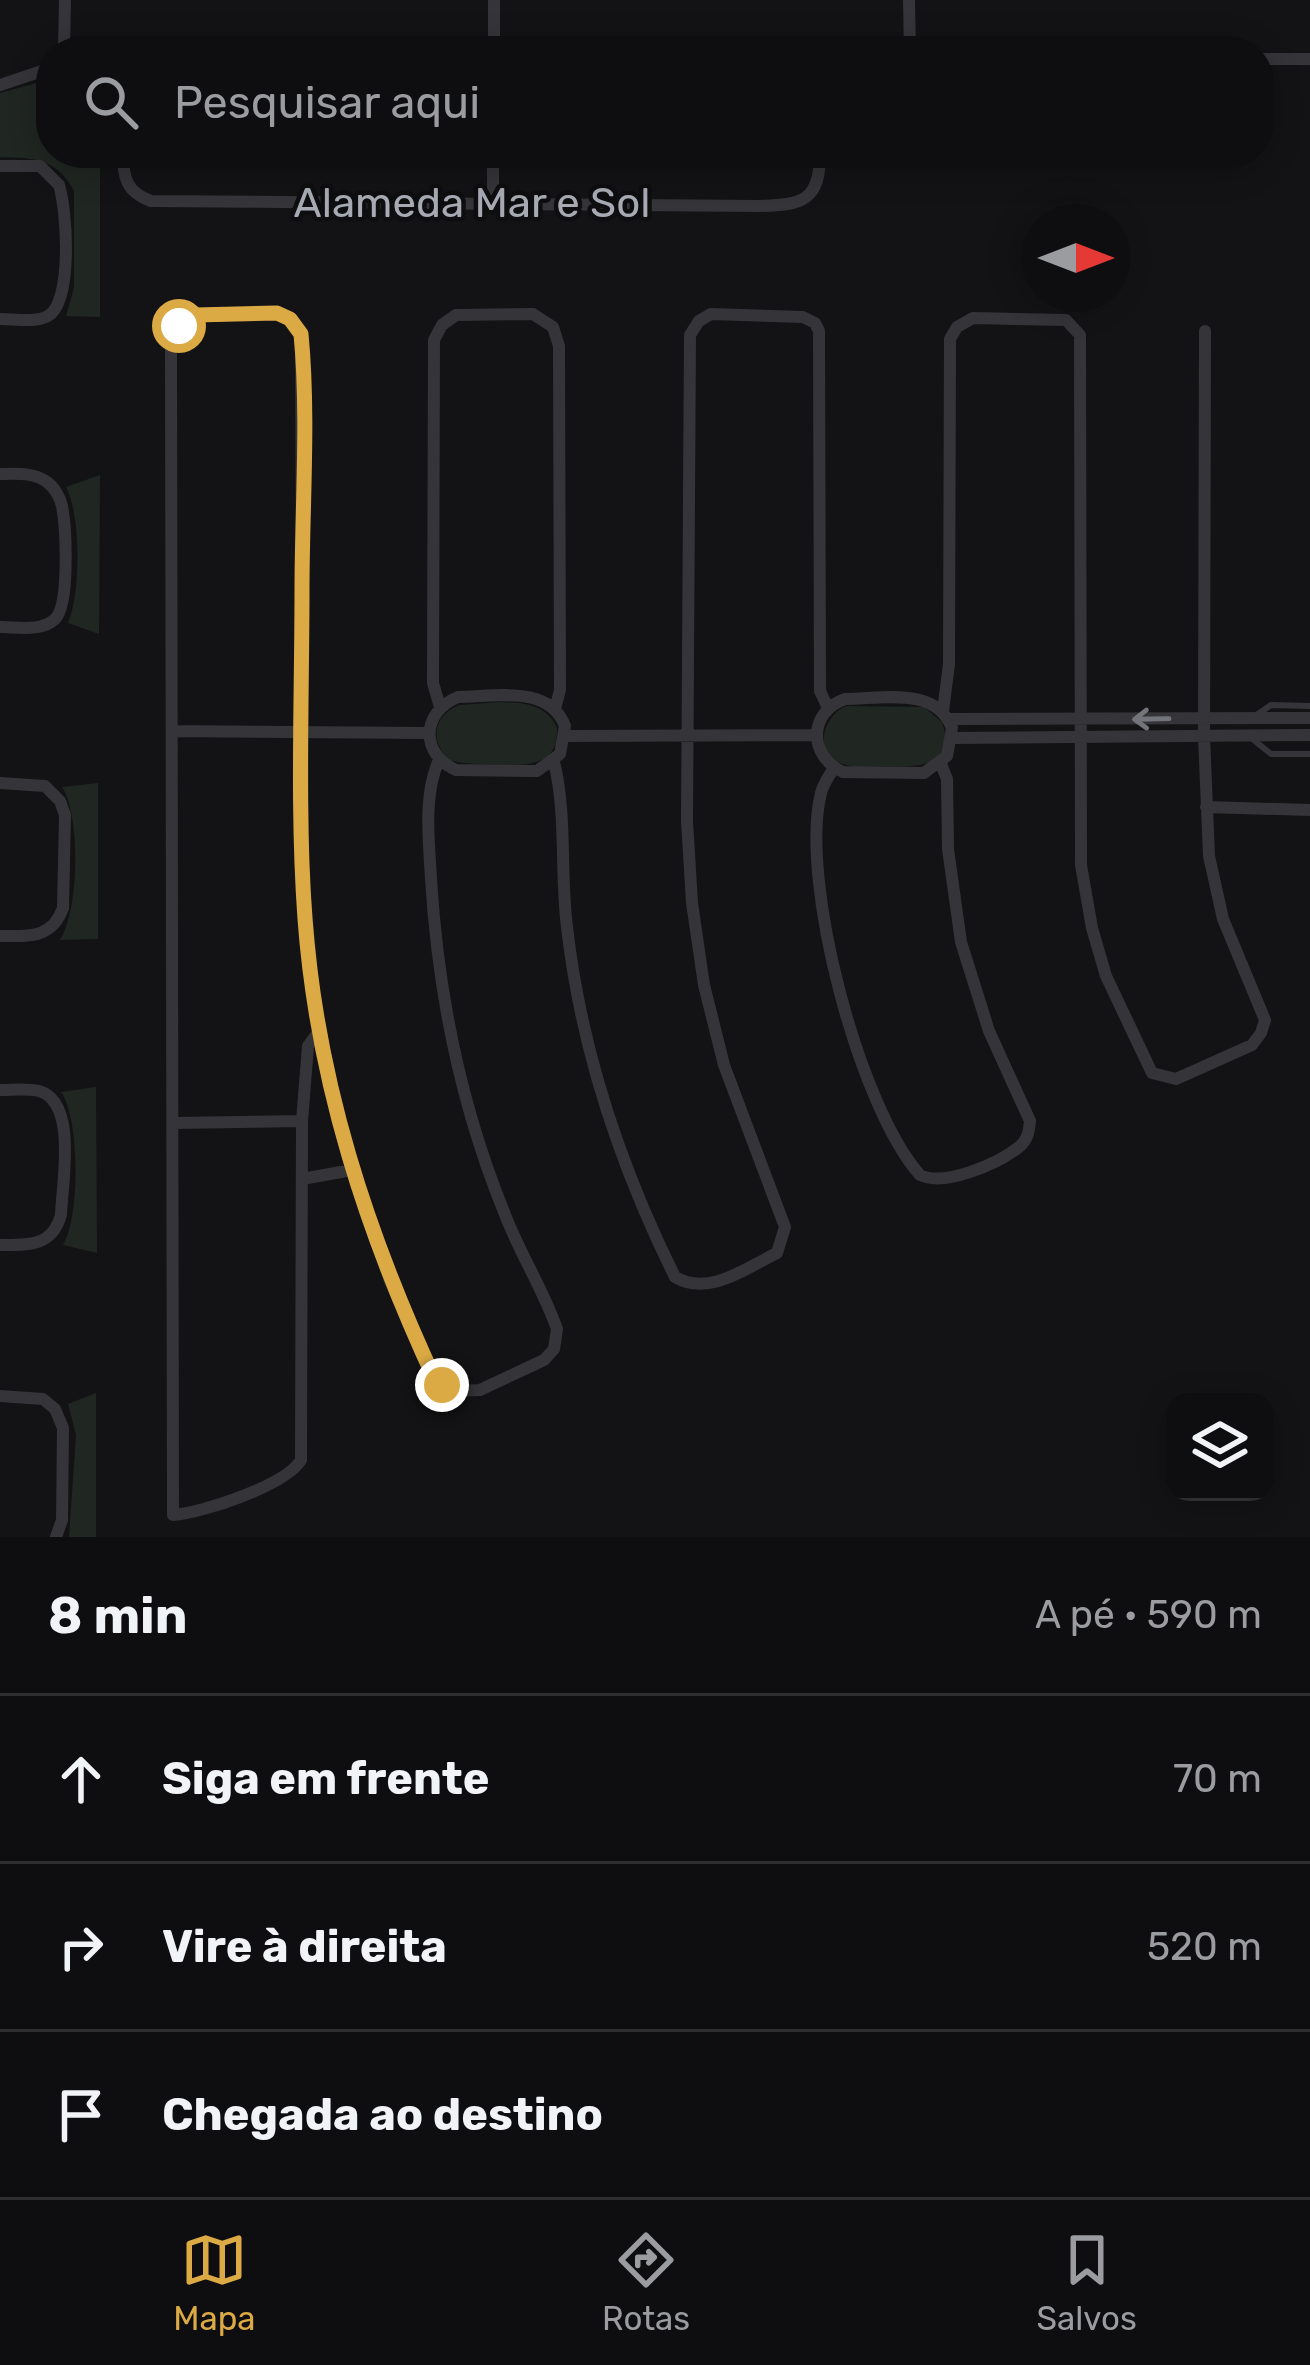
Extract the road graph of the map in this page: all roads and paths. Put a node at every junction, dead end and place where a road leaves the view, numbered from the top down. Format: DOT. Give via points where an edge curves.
graph roads {
  1 [pos="65,0"];
  2 [pos="494,0"];
  3 [pos="909,0"];
  4 [pos="64,36"];
  5 [pos="494,36"];
  6 [pos="910,36"];
  7 [pos="1274,59"];
  8 [pos="1310,59"];
  9 [pos="36,73"];
  10 [pos="0,85"];
  11 [pos="0,166"];
  12 [pos="36,166"];
  13 [pos="43,168"];
  14 [pos="123,168"];
  15 [pos="494,168"];
  16 [pos="820,168"];
  17 [pos="494,203"];
  18 [pos="0,319"];
  19 [pos="1205,331"];
  20 [pos="0,474"];
  21 [pos="0,628"];
  22 [pos="1310,706"];
  23 [pos="440,707"];
  24 [pos="828,708"];
  25 [pos="555,709"];
  26 [pos="946,715"];
  27 [pos="1310,718"];
  28 [pos="1204,719"];
  29 [pos="1078,720"];
  30 [pos="1250,720"];
  31 [pos="172,731"];
  32 [pos="302,732"];
  33 [pos="428,733"];
  34 [pos="689,735"];
  35 [pos="816,735"];
  36 [pos="1310,735"];
  37 [pos="566,736"];
  38 [pos="1204,736"];
  39 [pos="1078,737"];
  40 [pos="1250,737"];
  41 [pos="953,738"];
  42 [pos="1310,754"];
  43 [pos="439,760"];
  44 [pos="554,762"];
  45 [pos="941,764"];
  46 [pos="834,768"];
  47 [pos="0,783"];
  48 [pos="1207,807"];
  49 [pos="1310,810"];
  50 [pos="0,936"];
  51 [pos="319,1030"];
  52 [pos="0,1090"];
  53 [pos="302,1121"];
  54 [pos="173,1123"];
  55 [pos="352,1170"];
  56 [pos="302,1179"];
  57 [pos="0,1245"];
  58 [pos="0,1396"];
  59 [pos="56,1537"];
  1 -- 4 [label="street"];
  2 -- 5 [label="street"];
  3 -- 6 [label="street"];
  7 -- 8 [label="street"];
  9 -- 10 [label="street"];
  11 -- 12 [label="street"];
  13 -- 18 [label="street" via="63,200 64,291 56,310 36,320"];
  14 -- 17 [label="street, Alameda Mar e Sol" via="151,201"];
  15 -- 17 [label="street"];
  16 -- 17 [label="street, Alameda Mar e Sol" via="815,189 784,206"];
  19 -- 28 [label="street"];
  20 -- 21 [label="street" via="52,486 62,505 64,560 58,616 43,626"];
  22 -- 30 [label="lane" via="1271,705"];
  23 -- 25 [label="street" via="458,697 530,697"];
  23 -- 25 [label="street" via="433,682 434,340 456,315 533,314 553,327 559,346"];
  23 -- 33 [label="street"];
  24 -- 26 [label="street" via="845,699 917,699"];
  24 -- 34 [label="street" via="820,691 818,327 803,316 711,314 690,334"];
  24 -- 35 [label="street"];
  25 -- 37 [label="street"];
  26 -- 29 [label="street"];
  26 -- 29 [label="street" via="950,340 973,318 1061,318 1080,335"];
  26 -- 41 [label="street"];
  27 -- 30 [label="street"];
  28 -- 29 [label="street, one-way"];
  28 -- 30 [label="street"];
  28 -- 38 [label="street"];
  29 -- 39 [label="street"];
  30 -- 40 [label="street"];
  31 -- 32 [label="street"];
  31 -- 32 [label="street" via="172,340 195,315 277,313 296,324 302,340"];
  31 -- 54 [label="street"];
  32 -- 33 [label="street"];
  32 -- 51 [label="street" via="305,920"];
  33 -- 43 [label="street"];
  34 -- 35 [label="street"];
  34 -- 37 [label="street"];
  34 -- 44 [label="street" via="688,862 704,985 736,1104 785,1227 777,1253 703,1286 675,1277 601,1093 572,969"];
  35 -- 46 [label="street"];
  36 -- 40 [label="street"];
  37 -- 44 [label="street"];
  38 -- 39 [label="street"];
  38 -- 40 [label="street"];
  38 -- 48 [label="street"];
  39 -- 41 [label="street"];
  39 -- 48 [label="street" via="1078,833 1092,928 1115,999 1148,1069 1163,1079 1252,1045 1265,1020 1222,919"];
  40 -- 42 [label="lane" via="1271,754"];
  41 -- 45 [label="street"];
  43 -- 44 [label="street" via="455,770 527,772"];
  43 -- 55 [label="street" via="430,857 444,999 489,1172 556,1324 550,1355 480,1390 436,1382"];
  45 -- 46 [label="street" via="915,774"];
  45 -- 46 [label="street" via="962,942 988,1031 1030,1127 1018,1148 937,1181 915,1171 891,1128 838,989 819,848 822,790"];
  47 -- 50 [label="street" via="39,783 64,814 58,921 36,935"];
  48 -- 49 [label="street"];
  51 -- 53 [label="street" via="308,1046"];
  51 -- 55 [label="street"];
  52 -- 57 [label="street" via="40,1091 64,1117 56,1229 39,1244"];
  53 -- 54 [label="street"];
  53 -- 56 [label="street"];
  54 -- 56 [label="street" via="173,1515 195,1514 289,1475 301,1460"];
  55 -- 56 [label="street"];
  58 -- 59 [label="street" via="43,1399 59,1416"];
}
